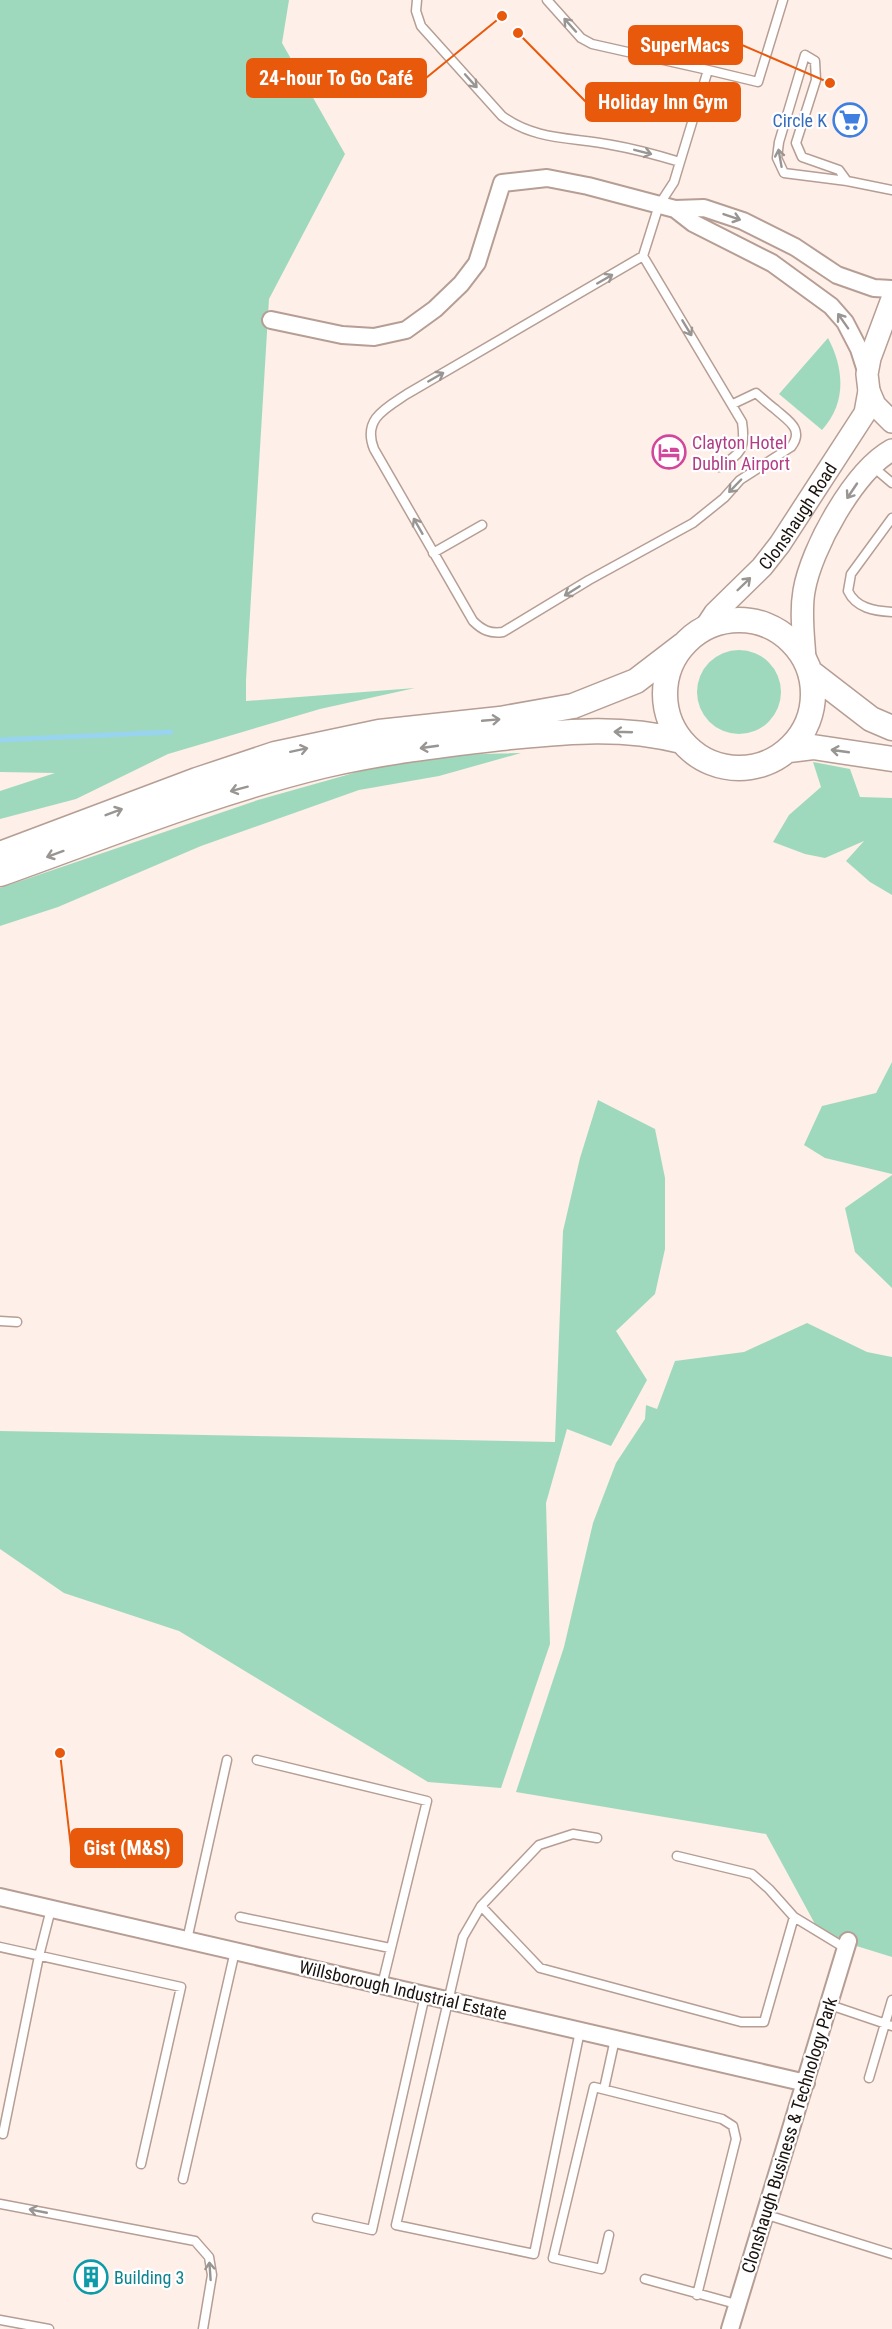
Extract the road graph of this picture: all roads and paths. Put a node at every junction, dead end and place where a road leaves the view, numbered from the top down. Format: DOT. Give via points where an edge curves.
graph roads {
  1 [pos="417,0"];
  2 [pos="547,0"];
  3 [pos="783,0"];
  4 [pos="708,70"];
  5 [pos="680,162"];
  6 [pos="847,181"];
  7 [pos="892,190"];
  8 [pos="667,207"];
  9 [pos="643,256"];
  10 [pos="892,289"];
  11 [pos="892,299"];
  12 [pos="271,320"];
  13 [pos="868,383"];
  14 [pos="733,404"];
  15 [pos="892,422"];
  16 [pos="892,450"];
  17 [pos="871,465"];
  18 [pos="719,467"];
  19 [pos="892,483"];
  20 [pos="892,518"];
  21 [pos="482,525"];
  22 [pos="433,553"];
  23 [pos="892,612"];
  24 [pos="705,628"];
  25 [pos="682,645"];
  26 [pos="808,666"];
  27 [pos="892,728"];
  28 [pos="681,741"];
  29 [pos="789,750"];
  30 [pos="892,759"];
  31 [pos="0,854"];
  32 [pos="0,874"];
  33 [pos="0,1321"];
  34 [pos="17,1322"];
  35 [pos="227,1760"];
  36 [pos="258,1760"];
  37 [pos="597,1838"];
  38 [pos="677,1856"];
  39 [pos="0,1897"];
  40 [pos="481,1906"];
  41 [pos="51,1909"];
  42 [pos="240,1917"];
  43 [pos="794,1917"];
  44 [pos="188,1940"];
  45 [pos="846,1945"];
  46 [pos="0,1947"];
  47 [pos="390,1948"];
  48 [pos="235,1951"];
  49 [pos="39,1956"];
  50 [pos="382,1985"];
  51 [pos="425,1995"];
  52 [pos="448,2000"];
  53 [pos="892,2000"];
  54 [pos="830,2005"];
  55 [pos="888,2025"];
  56 [pos="580,2031"];
  57 [pos="615,2039"];
  58 [pos="869,2078"];
  59 [pos="806,2083"];
  60 [pos="604,2089"];
  61 [pos="3,2134"];
  62 [pos="141,2164"];
  63 [pos="183,2179"];
  64 [pos="0,2204"];
  65 [pos="764,2214"];
  66 [pos="317,2218"];
  67 [pos="609,2235"];
  68 [pos="892,2254"];
  69 [pos="645,2279"];
  70 [pos="697,2295"];
  71 [pos="736,2304"];
  72 [pos="0,2320"];
  73 [pos="49,2329"];
  74 [pos="203,2329"];
  75 [pos="730,2329"];
  1 -- 5 [label="lane, one-way" via="421,26 516,127 533,134 612,145"];
  4 -- 2 [label="lane, one-way" via="597,45 582,38"];
  3 -- 4 [label="lane" via="758,82"];
  4 -- 5 [label="lane"];
  5 -- 8 [label="lane"];
  6 -- 6 [label="lane, one-way" via="784,173 777,158 805,55 816,61 816,80 796,143 802,157 839,170"];
  6 -- 7 [label="lane"];
  8 -- 9 [label="lane"];
  8 -- 10 [label="street, one-way" via="704,208 743,221 795,247 837,275 874,288"];
  8 -- 12 [label="street" via="547,178 502,183 477,263 435,309 406,330 374,337 342,335"];
  13 -- 8 [label="street, one-way" via="859,349 845,322 831,306 772,263"];
  9 -- 14 [label="lane, one-way"];
  22 -- 9 [label="lane, one-way" via="370,440 379,412"];
  11 -- 13 [label="street, Clonshaugh Road" via="870,358"];
  13 -- 15 [label="street" via="875,405"];
  24 -- 13 [label="street, Clonshaugh Road, one-way" via="780,544 865,413"];
  14 -- 18 [label="lane" via="742,422 742,446 737,456"];
  14 -- 22 [label="lane, one-way" via="756,393 793,422 795,442 741,480 693,523 503,632 487,631 473,621"];
  16 -- 17 [label="street, Clonshaugh Road"];
  17 -- 19 [label="lane"];
  17 -- 26 [label="street, Clonshaugh Road, one-way" via="815,553 804,591"];
  20 -- 23 [label="lane" via="851,574 848,591 853,602 868,609"];
  21 -- 22 [label="lane"];
  24 -- 25 [label="main road"];
  24 -- 26 [label="main road" via="723,621 762,623 794,644"];
  25 -- 28 [label="main road" via="668,671 664,700"];
  31 -- 25 [label="main road, one-way" via="275,754 379,732 528,716 573,706 636,681"];
  26 -- 27 [label="main road" via="871,719"];
  26 -- 29 [label="main road" via="814,693 811,714"];
  28 -- 29 [label="main road" via="693,753 722,767 766,764"];
  28 -- 32 [label="main road, one-way" via="650,733 585,731 429,746 323,766 226,793"];
  30 -- 29 [label="main road, one-way" via="813,747"];
  33 -- 34 [label="lane"];
  35 -- 44 [label="lane"];
  36 -- 47 [label="lane" via="427,1801"];
  37 -- 40 [label="lane" via="573,1834 539,1845"];
  38 -- 43 [label="lane" via="752,1874"];
  39 -- 41 [label="street, Willsborough Industrial Estate"];
  40 -- 43 [label="lane" via="540,1968 741,2022 764,2022"];
  40 -- 52 [label="lane" via="463,1937"];
  41 -- 44 [label="street, Willsborough Industrial Estate"];
  41 -- 49 [label="lane"];
  42 -- 47 [label="lane"];
  43 -- 45 [label="lane"];
  44 -- 48 [label="street, Willsborough Industrial Estate"];
  45 -- 54 [label="street, Clonshaugh Business & Technology Park"];
  46 -- 49 [label="lane"];
  47 -- 50 [label="lane"];
  48 -- 50 [label="street, Willsborough Industrial Estate"];
  48 -- 63 [label="lane"];
  49 -- 61 [label="lane"];
  49 -- 62 [label="lane" via="181,1987"];
  50 -- 51 [label="street, Willsborough Industrial Estate"];
  51 -- 52 [label="street, Willsborough Industrial Estate"];
  51 -- 66 [label="lane" via="372,2230"];
  52 -- 56 [label="street, Willsborough Industrial Estate"];
  52 -- 56 [label="lane" via="396,2225 534,2254"];
  53 -- 55 [label="lane"];
  54 -- 55 [label="lane"];
  54 -- 59 [label="street, Clonshaugh Business & Technology Park"];
  55 -- 58 [label="lane"];
  56 -- 57 [label="street, Willsborough Industrial Estate"];
  57 -- 59 [label="street, Willsborough Industrial Estate"];
  57 -- 60 [label="lane"];
  59 -- 65 [label="street, Clonshaugh Business & Technology Park"];
  60 -- 67 [label="lane" via="594,2087 553,2258 601,2269"];
  60 -- 70 [label="lane" via="722,2119 733,2126 736,2139"];
  74 -- 64 [label="lane, one-way" via="212,2275 208,2257 195,2241"];
  65 -- 68 [label="lane"];
  65 -- 71 [label="street, Clonshaugh Business & Technology Park"];
  69 -- 70 [label="lane"];
  70 -- 71 [label="lane"];
  71 -- 75 [label="street, Clonshaugh Business & Technology Park"];
  72 -- 73 [label="lane"];
}
